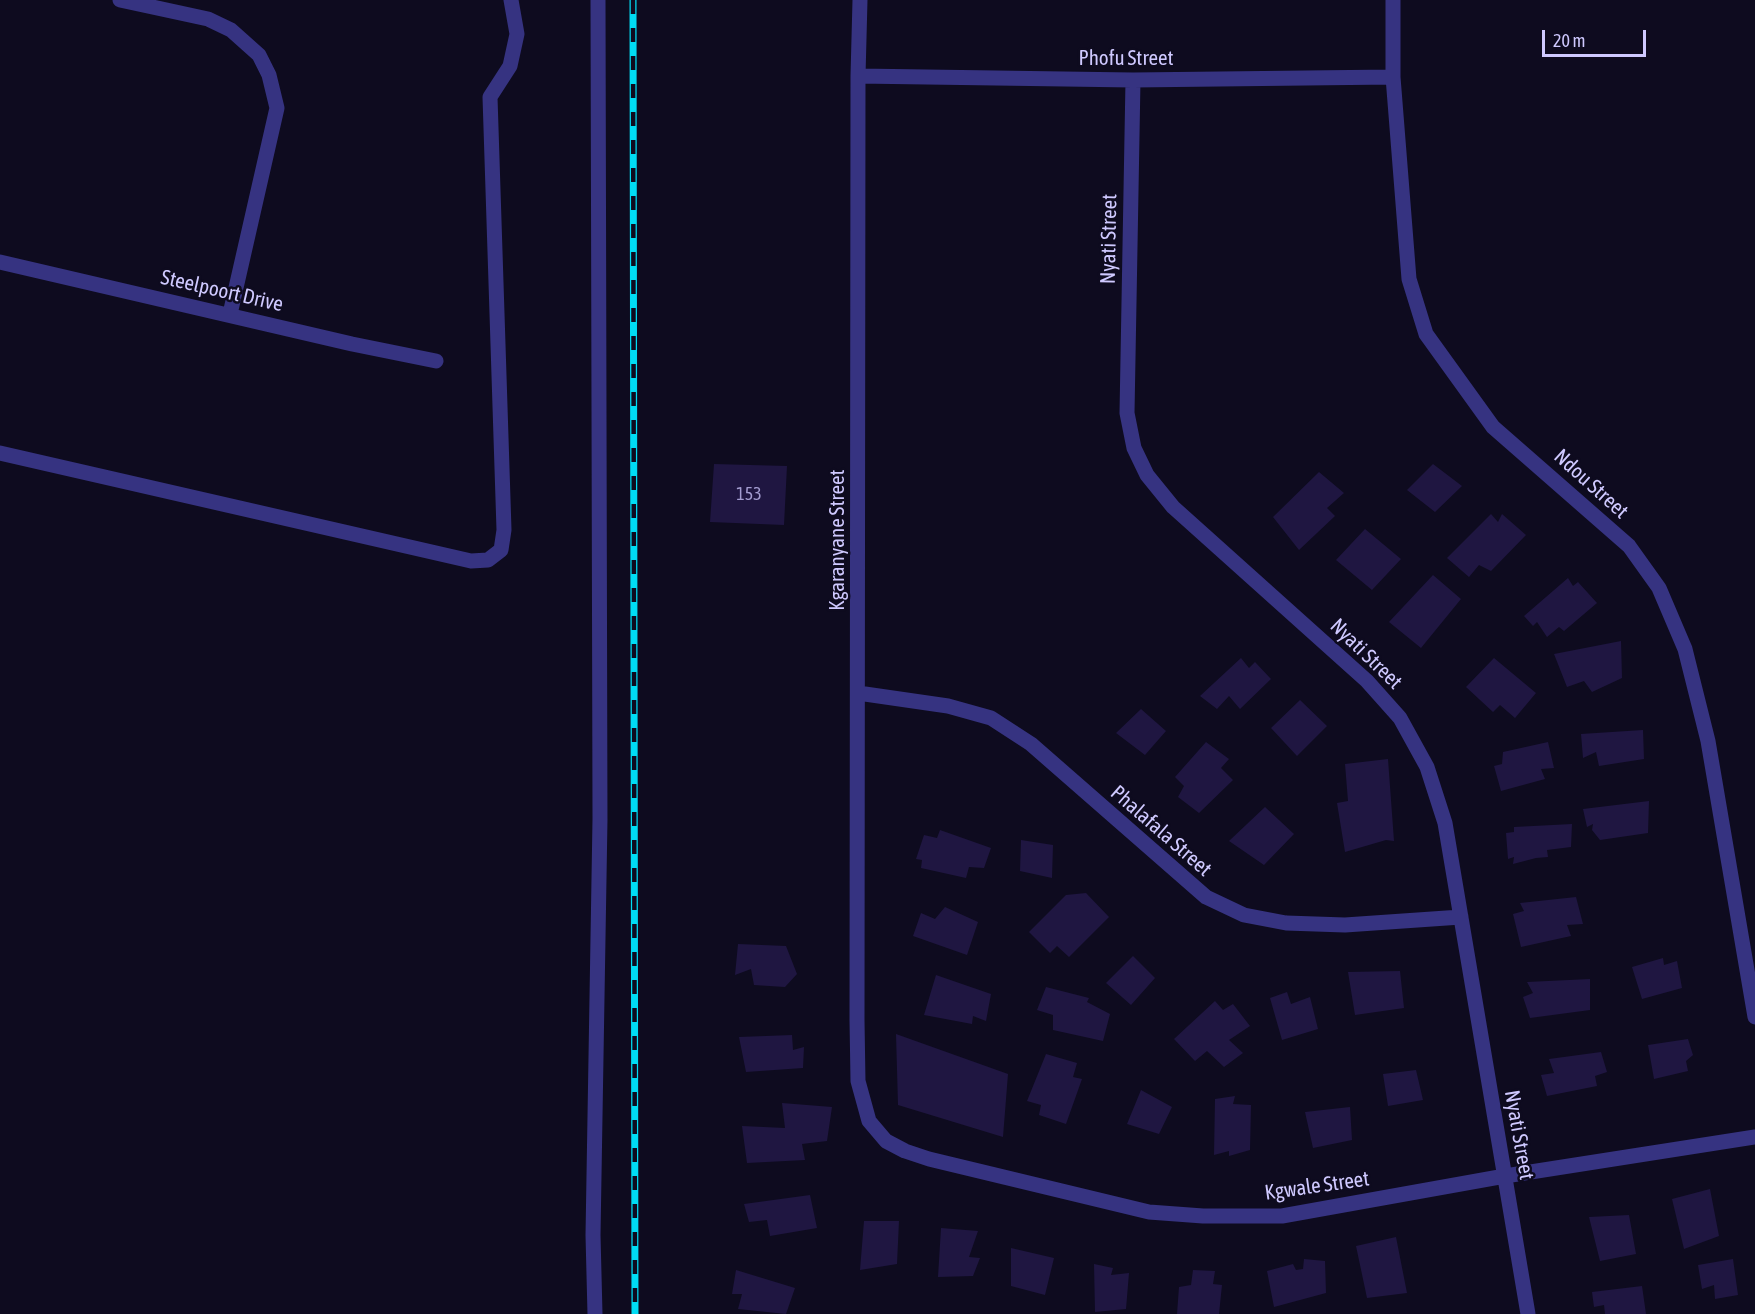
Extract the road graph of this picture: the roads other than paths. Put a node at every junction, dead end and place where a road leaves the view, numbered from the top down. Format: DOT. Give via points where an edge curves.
graph roads {
  1 [pos="120,0"];
  2 [pos="512,0"];
  3 [pos="598,0"];
  4 [pos="860,0"];
  5 [pos="1393,0"];
  6 [pos="858,76"];
  7 [pos="1393,77"];
  8 [pos="1133,80"];
  9 [pos="0,262"];
  10 [pos="230,314"];
  11 [pos="436,361"];
  12 [pos="0,453"];
  13 [pos="858,693"];
  14 [pos="1461,917"];
  15 [pos="1755,1017"];
  16 [pos="858,1081"];
  17 [pos="1755,1137"];
  18 [pos="1505,1176"];
  19 [pos="595,1314"];
  20 [pos="1528,1314"];
  1 -- 10 [label="street" via="208,20 231,30 259,55 269,75 277,108"];
  2 -- 12 [label="street" via="517,34 510,66 490,97 504,530 501,550 488,560 471,561"];
  3 -- 19 [label="street" via="600,819"];
  4 -- 6 [label="street, Kgaranyane Street"];
  5 -- 7 [label="street, Ndou Street"];
  6 -- 8 [label="street, Phofu Street"];
  6 -- 13 [label="street, Kgaranyane Street"];
  7 -- 8 [label="street, Phofu Street"];
  7 -- 15 [label="street, Ndou Street" via="1409,279 1426,334 1493,427 1629,546 1659,588 1685,649 1708,741"];
  8 -- 14 [label="street, Nyati Street" via="1127,413 1134,448 1147,475 1173,507 1367,681 1400,718 1427,767 1444,823"];
  9 -- 10 [label="street, Steelpoort Drive"];
  10 -- 11 [label="street, Steelpoort Drive"];
  13 -- 14 [label="street, Phalafala Street" via="948,706 991,718 1031,744 1206,897 1244,915 1286,923 1345,926"];
  13 -- 16 [label="street, Kgaranyane Street"];
  14 -- 18 [label="street, Nyati Street"];
  16 -- 18 [label="street, Kgwale Street" via="869,1120 886,1141 905,1151 1149,1212 1282,1216"];
  17 -- 18 [label="street, Kgwale Street"];
  18 -- 20 [label="street, Nyati Street"];
}
